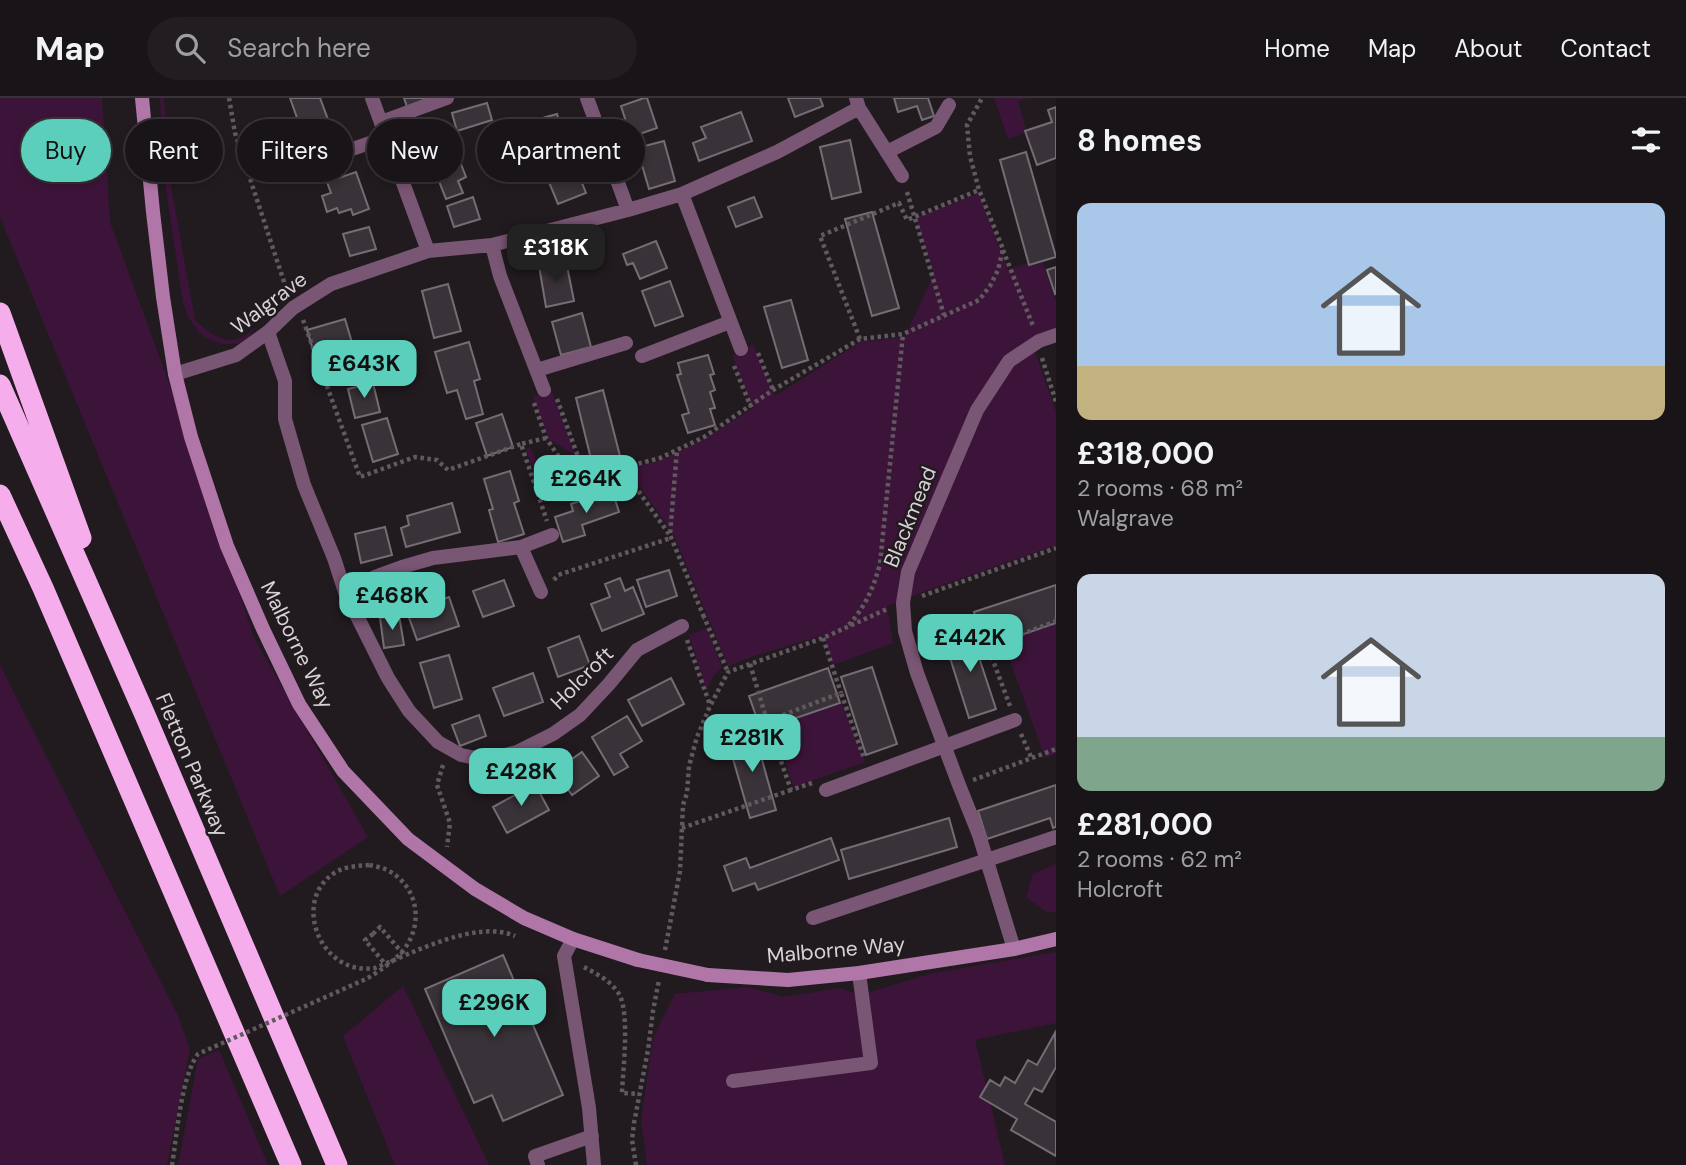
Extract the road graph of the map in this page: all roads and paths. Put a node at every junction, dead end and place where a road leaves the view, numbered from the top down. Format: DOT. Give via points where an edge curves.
graph roads {
  1 [pos="142,98"];
  2 [pos="229,98"];
  3 [pos="372,98"];
  4 [pos="447,98"];
  5 [pos="587,98"];
  6 [pos="982,98"];
  7 [pos="858,103"];
  8 [pos="949,105"];
  9 [pos="380,119"];
  10 [pos="389,119"];
  11 [pos="887,152"];
  12 [pos="902,176"];
  13 [pos="403,182"];
  14 [pos="979,190"];
  15 [pos="682,194"];
  16 [pos="628,210"];
  17 [pos="914,217"];
  18 [pos="492,245"];
  19 [pos="1003,249"];
  20 [pos="428,251"];
  21 [pos="295,307"];
  22 [pos="0,313"];
  23 [pos="944,315"];
  24 [pos="730,322"];
  25 [pos="268,332"];
  26 [pos="903,334"];
  27 [pos="1056,335"];
  28 [pos="860,339"];
  29 [pos="1039,341"];
  30 [pos="625,343"];
  31 [pos="747,346"];
  32 [pos="642,356"];
  33 [pos="734,365"];
  34 [pos="537,370"];
  35 [pos="175,374"];
  36 [pos="1056,375"];
  37 [pos="1048,377"];
  38 [pos="0,385"];
  39 [pos="773,390"];
  40 [pos="543,391"];
  41 [pos="1056,402"];
  42 [pos="751,407"];
  43 [pos="546,438"];
  44 [pos="521,444"];
  45 [pos="677,450"];
  46 [pos="561,460"];
  47 [pos="580,465"];
  48 [pos="622,468"];
  49 [pos="536,491"];
  50 [pos="0,495"];
  51 [pos="0,516"];
  52 [pos="552,535"];
  53 [pos="670,536"];
  54 [pos="521,547"];
  55 [pos="1056,548"];
  56 [pos="43,588"];
  57 [pos="345,592"];
  58 [pos="541,592"];
  59 [pos="903,603"];
  60 [pos="704,617"];
  61 [pos="1056,621"];
  62 [pos="682,626"];
  63 [pos="846,628"];
  64 [pos="823,638"];
  65 [pos="750,664"];
  66 [pos="728,672"];
  67 [pos="841,693"];
  68 [pos="710,706"];
  69 [pos="145,715"];
  70 [pos="1015,720"];
  71 [pos="767,721"];
  72 [pos="945,747"];
  73 [pos="448,748"];
  74 [pos="1056,749"];
  75 [pos="1031,757"];
  76 [pos="870,775"];
  77 [pos="959,785"];
  78 [pos="791,790"];
  79 [pos="826,790"];
  80 [pos="682,828"];
  81 [pos="1056,837"];
  82 [pos="988,861"];
  83 [pos="444,866"];
  84 [pos="813,918"];
  85 [pos="519,937"];
  86 [pos="573,939"];
  87 [pos="1056,939"];
  88 [pos="1014,949"];
  89 [pos="405,956"];
  90 [pos="564,956"];
  91 [pos="664,958"];
  92 [pos="386,965"];
  93 [pos="661,971"];
  94 [pos="859,973"];
  95 [pos="733,1081"];
  96 [pos="639,1094"];
  97 [pos="592,1136"];
  98 [pos="172,1165"];
  99 [pos="291,1165"];
  100 [pos="337,1165"];
  101 [pos="538,1165"];
  102 [pos="594,1165"];
  103 [pos="636,1165"];
  1 -- 35 [label="street, Malborne Way"];
  2 -- 21 [label="path" via="235,132"];
  3 -- 9 [label="street"];
  4 -- 10 [label="street"];
  5 -- 16 [label="street"];
  6 -- 14 [label="path" via="967,124"];
  7 -- 11 [label="street, Walgrave"];
  7 -- 15 [label="street, Walgrave" via="777,152"];
  8 -- 11 [label="street" via="936,127"];
  11 -- 12 [label="street, Walgrave"];
  12 -- 17 [label="path"];
  13 -- 20 [label="street"];
  14 -- 17 [label="path"];
  14 -- 19 [label="path"];
  15 -- 16 [label="street, Walgrave"];
  15 -- 24 [label="street"];
  16 -- 18 [label="street, Walgrave"];
  17 -- 23 [label="path"];
  17 -- 28 [label="path" via="907,220 899,203 820,236"];
  18 -- 20 [label="street, Walgrave"];
  18 -- 34 [label="street"];
  19 -- 23 [label="path" via="998,270 979,300"];
  19 -- 29 [label="path"];
  20 -- 21 [label="street, Walgrave" via="331,284"];
  21 -- 25 [label="street, Walgrave"];
  21 -- 44 [label="path" via="360,477 415,457 437,460 448,470"];
  22 -- 69 [label="highway"];
  23 -- 26 [label="path"];
  24 -- 31 [label="street"];
  24 -- 32 [label="street"];
  25 -- 35 [label="street, Walgrave" via="236,355"];
  25 -- 57 [label="street, Holcroft" via="285,381 285,419 304,485"];
  26 -- 28 [label="path"];
  26 -- 63 [label="path" via="880,564 863,609"];
  27 -- 29 [label="street, Blackmead"];
  28 -- 39 [label="path"];
  29 -- 37 [label="path"];
  29 -- 59 [label="street, Blackmead" via="1009,360 977,410 908,572"];
  30 -- 34 [label="street"];
  31 -- 39 [label="path"];
  33 -- 42 [label="path"];
  34 -- 40 [label="street"];
  35 -- 83 [label="street, Malborne Way" via="227,546 299,704 343,771 408,839"];
  36 -- 37 [label="path"];
  37 -- 41 [label="path"];
  38 -- 69 [label="highway, Fletton Parkway"];
  39 -- 42 [label="path"];
  40 -- 43 [label="path"];
  40 -- 47 [label="path"];
  42 -- 45 [label="path"];
  43 -- 44 [label="path"];
  43 -- 46 [label="path"];
  44 -- 49 [label="path"];
  45 -- 48 [label="path"];
  45 -- 53 [label="path"];
  46 -- 47 [label="path"];
  46 -- 49 [label="path" via="560,481"];
  47 -- 48 [label="path"];
  48 -- 53 [label="path"];
  49 -- 52 [label="path"];
  50 -- 56 [label="highway"];
  51 -- 56 [label="highway"];
  52 -- 54 [label="street"];
  53 -- 58 [label="path" via="558,575"];
  53 -- 60 [label="path"];
  54 -- 57 [label="street" via="433,558"];
  54 -- 58 [label="street"];
  55 -- 59 [label="path"];
  56 -- 99 [label="highway"];
  57 -- 73 [label="street, Holcroft" via="409,711"];
  59 -- 63 [label="path"];
  59 -- 72 [label="street, Blackmead" via="905,631 917,673"];
  60 -- 62 [label="path"];
  60 -- 66 [label="path"];
  61 -- 70 [label="path" via="989,647"];
  62 -- 68 [label="path"];
  62 -- 73 [label="street, Holcroft" via="637,650 580,715 553,734 517,752 486,760"];
  63 -- 64 [label="path"];
  64 -- 65 [label="path"];
  64 -- 67 [label="path"];
  65 -- 66 [label="path"];
  65 -- 71 [label="path"];
  66 -- 68 [label="path"];
  67 -- 71 [label="path"];
  67 -- 76 [label="path"];
  68 -- 80 [label="path" via="689,766"];
  69 -- 100 [label="highway, Fletton Parkway"];
  70 -- 72 [label="street"];
  70 -- 75 [label="path"];
  71 -- 78 [label="path"];
  72 -- 76 [label="street"];
  72 -- 77 [label="street, Blackmead"];
  73 -- 83 [label="path" via="437,785 450,823"];
  74 -- 75 [label="path"];
  75 -- 77 [label="path"];
  76 -- 79 [label="street"];
  77 -- 82 [label="street, Blackmead"];
  78 -- 79 [label="path" via="818,781"];
  78 -- 80 [label="path"];
  80 -- 91 [label="path" via="681,871"];
  81 -- 82 [label="street"];
  82 -- 84 [label="street"];
  82 -- 88 [label="street, Blackmead"];
  83 -- 86 [label="street, Malborne Way" via="524,918"];
  85 -- 89 [label="path" via="467,933"];
  86 -- 90 [label="street"];
  86 -- 94 [label="street, Malborne Way, bridge" via="638,960 708,975 788,980"];
  87 -- 88 [label="street, Malborne Way"];
  88 -- 94 [label="street, Malborne Way"];
  89 -- 92 [label="path, bridge" via="380,927 365,940"];
  89 -- 92 [label="path, bridge" via="375,968 365,970 331,955 316,933 314,905 326,880 337,871 351,866 384,868 406,885 414,898 416,924 410,940 403,951"];
  90 -- 96 [label="path" via="606,980 619,995 625,1013 622,1093"];
  90 -- 97 [label="street"];
  92 -- 98 [label="path, bridge" via="366,979 198,1054 185,1085"];
  93 -- 96 [label="path"];
  94 -- 95 [label="street" via="871,1063"];
  96 -- 103 [label="path" via="632,1140"];
  97 -- 101 [label="street" via="535,1156"];
  97 -- 102 [label="street"];
}
